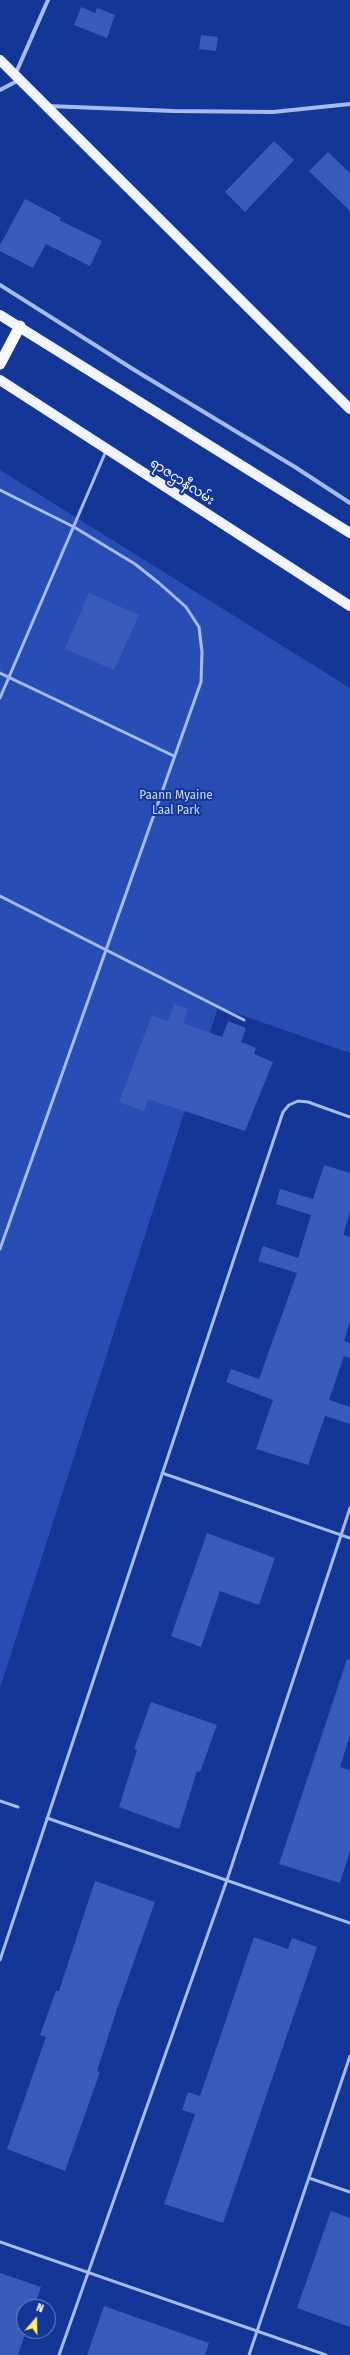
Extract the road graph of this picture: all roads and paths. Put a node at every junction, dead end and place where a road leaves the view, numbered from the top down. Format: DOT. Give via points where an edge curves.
graph roads {
  1 [pos="48,0"];
  2 [pos="0,60"];
  3 [pos="17,78"];
  4 [pos="0,90"];
  5 [pos="350,104"];
  6 [pos="46,106"];
  7 [pos="0,285"];
  8 [pos="0,315"];
  9 [pos="20,326"];
  10 [pos="0,364"];
  11 [pos="0,380"];
  12 [pos="350,409"];
  13 [pos="107,449"];
  14 [pos="0,490"];
  15 [pos="350,503"];
  16 [pos="74,527"];
  17 [pos="350,534"];
  18 [pos="350,606"];
  19 [pos="0,673"];
  20 [pos="9,678"];
  21 [pos="0,698"];
  22 [pos="174,756"];
  23 [pos="0,896"];
  24 [pos="106,950"];
  25 [pos="244,1020"];
  26 [pos="350,1117"];
  27 [pos="0,1249"];
  28 [pos="162,1473"];
  29 [pos="350,1508"];
  30 [pos="342,1535"];
  31 [pos="350,1538"];
  32 [pos="0,1801"];
  33 [pos="18,1807"];
  34 [pos="47,1818"];
  35 [pos="227,1880"];
  36 [pos="350,1923"];
  37 [pos="0,1960"];
  38 [pos="350,2056"];
  39 [pos="309,2178"];
  40 [pos="350,2192"];
  41 [pos="0,2242"];
  42 [pos="88,2272"];
  43 [pos="258,2331"];
  44 [pos="59,2355"];
  45 [pos="249,2355"];
  46 [pos="326,2355"];
  1 -- 3 [label="street"];
  2 -- 3 [label="main road"];
  3 -- 4 [label="street"];
  3 -- 6 [label="main road"];
  5 -- 6 [label="street" via="273,112 173,112"];
  6 -- 12 [label="main road"];
  7 -- 15 [label="street"];
  8 -- 9 [label="main road"];
  9 -- 10 [label="highway"];
  9 -- 17 [label="main road"];
  11 -- 13 [label="main road, ရာဇဌာနီလမ်း"];
  13 -- 16 [label="lane"];
  13 -- 18 [label="main road, ရာဇဌာနီလမ်း"];
  14 -- 16 [label="lane"];
  16 -- 20 [label="lane"];
  16 -- 22 [label="lane" via="135,564 159,583 186,607 198,627 202,652 201,682"];
  19 -- 20 [label="lane"];
  20 -- 21 [label="lane"];
  20 -- 22 [label="lane"];
  22 -- 24 [label="lane"];
  23 -- 24 [label="lane"];
  24 -- 25 [label="lane"];
  24 -- 27 [label="lane"];
  26 -- 28 [label="lane" via="298,1101 289,1105 283,1112"];
  28 -- 30 [label="lane"];
  28 -- 34 [label="lane"];
  29 -- 30 [label="lane"];
  30 -- 31 [label="lane"];
  30 -- 35 [label="lane"];
  32 -- 33 [label="lane"];
  34 -- 35 [label="lane"];
  34 -- 37 [label="lane"];
  35 -- 36 [label="lane"];
  35 -- 42 [label="lane"];
  38 -- 39 [label="lane"];
  39 -- 40 [label="lane"];
  39 -- 43 [label="lane"];
  41 -- 42 [label="lane"];
  42 -- 43 [label="lane"];
  42 -- 44 [label="lane"];
  43 -- 45 [label="lane"];
  43 -- 46 [label="lane"];
}
